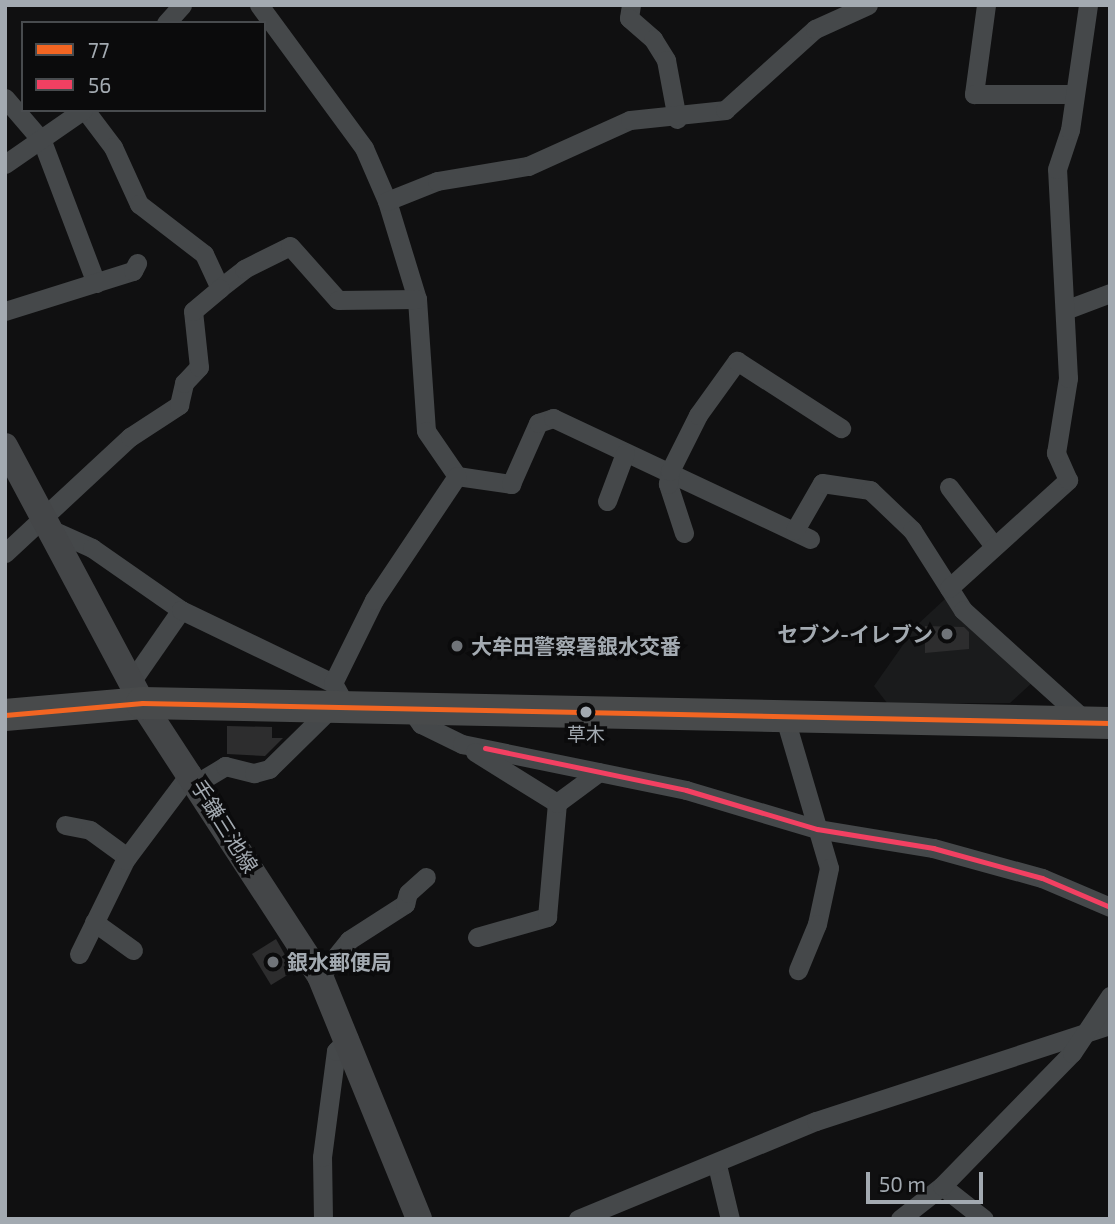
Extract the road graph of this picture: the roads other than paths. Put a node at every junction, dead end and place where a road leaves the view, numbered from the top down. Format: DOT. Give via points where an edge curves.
graph roads {
  1 [pos="182,5"];
  2 [pos="259,5"];
  3 [pos="631,5"];
  4 [pos="868,5"];
  5 [pos="986,5"];
  6 [pos="1088,5"];
  7 [pos="168,21"];
  8 [pos="1073,94"];
  9 [pos="5,98"];
  10 [pos="81,112"];
  11 [pos="86,112"];
  12 [pos="677,119"];
  13 [pos="42,142"];
  14 [pos="5,164"];
  15 [pos="387,201"];
  16 [pos="137,264"];
  17 [pos="96,283"];
  18 [pos="220,288"];
  19 [pos="1110,293"];
  20 [pos="417,299"];
  21 [pos="1065,310"];
  22 [pos="5,311"];
  23 [pos="841,428"];
  24 [pos="5,446"];
  25 [pos="625,453"];
  26 [pos="670,471"];
  27 [pos="457,476"];
  28 [pos="950,487"];
  29 [pos="607,501"];
  30 [pos="49,525"];
  31 [pos="684,533"];
  32 [pos="993,546"];
  33 [pos="5,553"];
  34 [pos="949,588"];
  35 [pos="181,610"];
  36 [pos="138,691"];
  37 [pos="337,700"];
  38 [pos="409,707"];
  39 [pos="5,715"];
  40 [pos="783,715"];
  41 [pos="1099,723"];
  42 [pos="462,744"];
  43 [pos="598,772"];
  44 [pos="194,778"];
  45 [pos="557,803"];
  46 [pos="65,825"];
  47 [pos="817,829"];
  48 [pos="127,857"];
  49 [pos="426,877"];
  50 [pos="1110,907"];
  51 [pos="94,922"];
  52 [pos="477,937"];
  53 [pos="133,950"];
  54 [pos="79,954"];
  55 [pos="798,970"];
  56 [pos="320,976"];
  57 [pos="1110,996"];
  58 [pos="1110,1025"];
  59 [pos="349,1038"];
  60 [pos="1082,1038"];
  61 [pos="718,1165"];
  62 [pos="942,1185"];
  63 [pos="323,1219"];
  64 [pos="419,1219"];
  65 [pos="578,1219"];
  66 [pos="730,1219"];
  67 [pos="900,1219"];
  68 [pos="984,1219"];
  1 -- 7 [label="street"];
  2 -- 15 [label="street" via="364,148"];
  3 -- 12 [label="street" via="629,18 653,39 666,60"];
  4 -- 12 [label="street" via="815,29 725,110"];
  5 -- 8 [label="street" via="974,94"];
  6 -- 8 [label="street"];
  8 -- 21 [label="street" via="1070,130 1057,169"];
  9 -- 13 [label="street"];
  10 -- 13 [label="street"];
  11 -- 18 [label="street" via="113,147 139,204 204,254"];
  12 -- 15 [label="street" via="630,120 528,166 437,181"];
  13 -- 14 [label="street"];
  13 -- 17 [label="street"];
  15 -- 20 [label="street"];
  16 -- 17 [label="street" via="133,271"];
  17 -- 22 [label="street"];
  18 -- 20 [label="street" via="244,269 290,246 312,277 338,300"];
  18 -- 30 [label="street" via="193,311 199,367 184,383 180,405 130,437"];
  19 -- 21 [label="street"];
  20 -- 27 [label="street" via="426,430"];
  21 -- 32 [label="street" via="1068,378 1056,453 1068,481"];
  23 -- 26 [label="street" via="737,361 698,415"];
  24 -- 30 [label="main road, 手鎌三池線"];
  25 -- 26 [label="street"];
  25 -- 27 [label="street" via="553,418 544,419 511,484"];
  25 -- 29 [label="street"];
  26 -- 31 [label="street" via="668,484"];
  26 -- 34 [label="street" via="802,534 822,483 858,485 912,530"];
  27 -- 37 [label="street" via="374,600"];
  28 -- 32 [label="street"];
  30 -- 33 [label="street"];
  30 -- 35 [label="street" via="92,548"];
  30 -- 36 [label="main road, 手鎌三池線"];
  32 -- 34 [label="street"];
  34 -- 41 [label="street" via="986,633"];
  35 -- 36 [label="street"];
  35 -- 37 [label="street"];
  36 -- 37 [label="highway"];
  36 -- 39 [label="highway"];
  36 -- 44 [label="main road, 手鎌三池線"];
  37 -- 38 [label="highway"];
  37 -- 44 [label="street" via="269,769 254,773 225,766"];
  38 -- 40 [label="highway"];
  38 -- 42 [label="street" via="421,724"];
  40 -- 41 [label="highway"];
  40 -- 47 [label="street"];
  42 -- 43 [label="street"];
  42 -- 45 [label="street"];
  43 -- 45 [label="street"];
  43 -- 47 [label="street" via="686,790"];
  44 -- 48 [label="street"];
  44 -- 56 [label="main road, 手鎌三池線"];
  45 -- 52 [label="street" via="547,917"];
  46 -- 48 [label="street" via="90,830"];
  47 -- 50 [label="street" via="986,862 1094,896"];
  47 -- 55 [label="street" via="828,868 825,896"];
  48 -- 51 [label="street"];
  49 -- 56 [label="street" via="408,893 405,904 349,940"];
  51 -- 53 [label="street"];
  51 -- 54 [label="street"];
  56 -- 59 [label="main road, 手鎌三池線"];
  57 -- 60 [label="street"];
  58 -- 60 [label="street"];
  59 -- 63 [label="street" via="336,1051 322,1157"];
  59 -- 64 [label="main road, 手鎌三池線"];
  60 -- 61 [label="street" via="866,1103"];
  60 -- 62 [label="street"];
  61 -- 65 [label="street"];
  61 -- 66 [label="street"];
  62 -- 67 [label="street"];
  62 -- 68 [label="street"];
}
